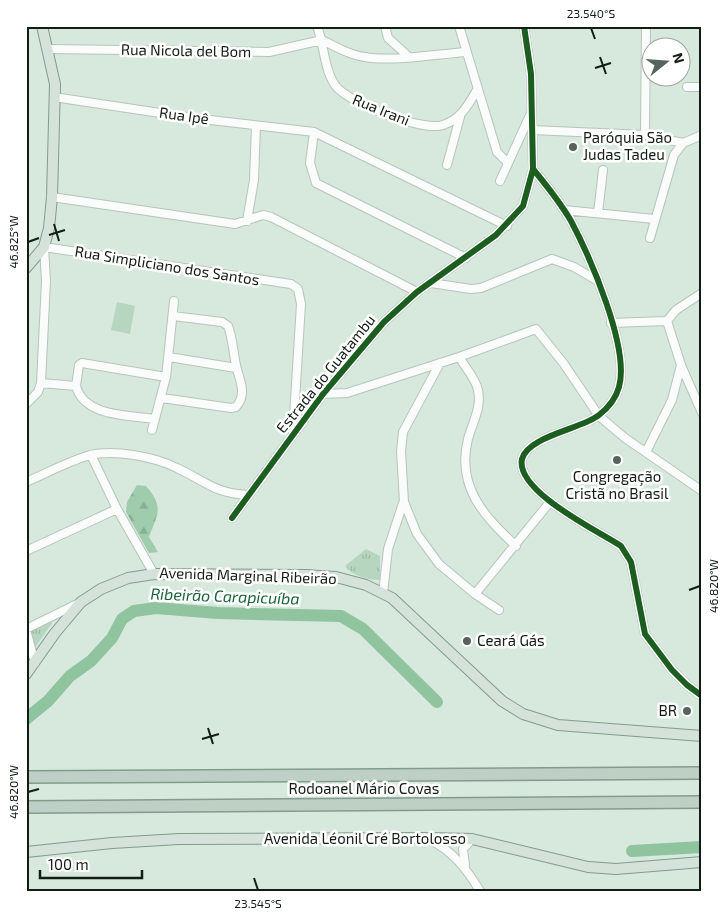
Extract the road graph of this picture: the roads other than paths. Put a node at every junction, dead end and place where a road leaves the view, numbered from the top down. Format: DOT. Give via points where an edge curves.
graph roads {
  1 [pos="42,26"];
  2 [pos="317,26"];
  3 [pos="385,26"];
  4 [pos="460,26"];
  5 [pos="524,26"];
  6 [pos="646,26"];
  7 [pos="322,40"];
  8 [pos="49,49"];
  9 [pos="466,52"];
  10 [pos="408,56"];
  11 [pos="477,90"];
  12 [pos="54,97"];
  13 [pos="531,111"];
  14 [pos="460,117"];
  15 [pos="256,126"];
  16 [pos="532,130"];
  17 [pos="314,132"];
  18 [pos="702,134"];
  19 [pos="645,135"];
  20 [pos="682,143"];
  21 [pos="507,162"];
  22 [pos="447,164"];
  23 [pos="533,169"];
  24 [pos="603,170"];
  25 [pos="500,181"];
  26 [pos="52,197"];
  27 [pos="564,210"];
  28 [pos="598,213"];
  29 [pos="655,219"];
  30 [pos="247,221"];
  31 [pos="507,226"];
  32 [pos="650,238"];
  33 [pos="44,247"];
  34 [pos="466,258"];
  35 [pos="26,268"];
  36 [pos="598,281"];
  37 [pos="431,283"];
  38 [pos="417,292"];
  39 [pos="702,292"];
  40 [pos="174,301"];
  41 [pos="173,316"];
  42 [pos="668,321"];
  43 [pos="611,323"];
  44 [pos="169,357"];
  45 [pos="459,357"];
  46 [pos="440,363"];
  47 [pos="681,365"];
  48 [pos="236,368"];
  49 [pos="166,377"];
  50 [pos="42,383"];
  51 [pos="76,386"];
  52 [pos="323,394"];
  53 [pos="162,398"];
  54 [pos="26,404"];
  55 [pos="702,413"];
  56 [pos="599,416"];
  57 [pos="155,419"];
  58 [pos="152,430"];
  59 [pos="293,432"];
  60 [pos="646,452"];
  61 [pos="91,455"];
  62 [pos="26,482"];
  63 [pos="702,491"];
  64 [pos="247,495"];
  65 [pos="404,502"];
  66 [pos="550,502"];
  67 [pos="117,509"];
  68 [pos="232,518"];
  69 [pos="516,546"];
  70 [pos="26,551"];
  71 [pos="154,574"];
  72 [pos="383,593"];
  73 [pos="475,594"];
  74 [pos="81,602"];
  75 [pos="499,610"];
  76 [pos="26,630"];
  77 [pos="35,663"];
  78 [pos="26,674"];
  79 [pos="702,696"];
  80 [pos="702,736"];
  81 [pos="702,773"];
  82 [pos="26,777"];
  83 [pos="702,802"];
  84 [pos="26,807"];
  85 [pos="427,838"];
  86 [pos="472,839"];
  87 [pos="26,852"];
  88 [pos="702,862"];
  89 [pos="465,867"];
  90 [pos="480,891"];
  1 -- 8 [label="main road"];
  2 -- 7 [label="street, Rua Irani"];
  3 -- 10 [label="street" via="388,38"];
  4 -- 9 [label="street"];
  5 -- 13 [label="street, Estrada do Guatambu" via="531,74"];
  6 -- 19 [label="street"];
  7 -- 8 [label="street, Rua Nicola del Bom" via="269,52"];
  7 -- 10 [label="street" via="366,57"];
  7 -- 14 [label="street, Rua Irani" via="333,83 350,98 423,126 442,126"];
  8 -- 12 [label="main road" via="56,84"];
  9 -- 10 [label="street"];
  9 -- 11 [label="street"];
  11 -- 14 [label="street"];
  11 -- 21 [label="street" via="497,152"];
  12 -- 15 [label="street, Rua Ipê"];
  12 -- 26 [label="main road"];
  13 -- 16 [label="street, Estrada do Guatambu"];
  13 -- 21 [label="street"];
  14 -- 22 [label="street"];
  15 -- 17 [label="street, Rua Ipê"];
  15 -- 30 [label="street" via="253,187"];
  16 -- 19 [label="street"];
  16 -- 23 [label="street, Estrada do Guatambu"];
  17 -- 31 [label="street"];
  17 -- 34 [label="street" via="310,163 316,183"];
  18 -- 20 [label="street"];
  19 -- 20 [label="street"];
  20 -- 29 [label="street" via="674,155"];
  21 -- 25 [label="street"];
  23 -- 27 [label="street"];
  23 -- 31 [label="street, Estrada do Guatambu" via="523,206"];
  24 -- 28 [label="street"];
  26 -- 30 [label="street" via="214,222 234,224"];
  26 -- 33 [label="main road"];
  27 -- 28 [label="street"];
  27 -- 36 [label="street"];
  28 -- 29 [label="street"];
  29 -- 32 [label="street"];
  30 -- 38 [label="street" via="263,215 271,217"];
  31 -- 34 [label="street, Estrada do Guatambu"];
  33 -- 35 [label="main road"];
  33 -- 50 [label="street"];
  33 -- 59 [label="street, Rua Simpliciano dos Santos" via="291,284 298,289 301,304"];
  34 -- 37 [label="street, Estrada do Guatambu"];
  36 -- 37 [label="street" via="552,258 481,288"];
  36 -- 43 [label="street"];
  37 -- 38 [label="street, Estrada do Guatambu"];
  38 -- 52 [label="street, Estrada do Guatambu" via="384,322"];
  39 -- 42 [label="street" via="676,310"];
  40 -- 41 [label="street"];
  41 -- 44 [label="street"];
  41 -- 48 [label="street" via="222,322 228,326"];
  42 -- 43 [label="street"];
  42 -- 47 [label="street"];
  43 -- 56 [label="street" via="620,367 619,385 615,397"];
  44 -- 48 [label="street"];
  44 -- 49 [label="street"];
  45 -- 46 [label="street"];
  45 -- 56 [label="street" via="536,329"];
  45 -- 69 [label="street" via="478,390 477,412 466,452 469,488 481,511"];
  46 -- 52 [label="street" via="347,393"];
  46 -- 65 [label="street" via="403,432"];
  47 -- 55 [label="street"];
  47 -- 60 [label="street" via="672,400"];
  48 -- 53 [label="street" via="242,380 236,407"];
  49 -- 51 [label="street" via="82,363"];
  49 -- 53 [label="street"];
  50 -- 51 [label="street"];
  50 -- 54 [label="street"];
  51 -- 57 [label="street" via="81,399 89,406"];
  52 -- 59 [label="street, Estrada do Guatambu"];
  53 -- 57 [label="street"];
  56 -- 60 [label="street"];
  56 -- 66 [label="street" via="540,441 525,452 522,470 528,481"];
  57 -- 58 [label="street"];
  59 -- 64 [label="street, Estrada do Guatambu"];
  60 -- 63 [label="street"];
  61 -- 62 [label="street"];
  61 -- 64 [label="street" via="156,459 222,492"];
  61 -- 67 [label="street"];
  64 -- 68 [label="street, Estrada do Guatambu"];
  65 -- 72 [label="street" via="388,549"];
  65 -- 73 [label="street" via="417,534 431,554"];
  66 -- 69 [label="street"];
  66 -- 79 [label="street" via="621,546 627,553 645,634 672,670"];
  67 -- 70 [label="street"];
  67 -- 71 [label="street"];
  69 -- 73 [label="street"];
  71 -- 72 [label="main road, Avenida Marginal Ribeirão" via="336,577"];
  71 -- 74 [label="main road, Avenida Marginal Ribeirão" via="113,583"];
  72 -- 80 [label="main road, Avenida Marginal Ribeirão" via="405,607 491,691 523,714 558,726"];
  73 -- 75 [label="street"];
  74 -- 76 [label="street"];
  74 -- 77 [label="main road, Avenida Marginal Ribeirão"];
  76 -- 77 [label="street"];
  77 -- 78 [label="main road, Avenida Marginal Ribeirão"];
  81 -- 82 [label="highway, Rodoanel Mário Covas"];
  83 -- 84 [label="highway, Rodoanel Mário Covas"];
  85 -- 86 [label="main road, Avenida Léonil Cré Bortolosso"];
  85 -- 87 [label="main road, Avenida Léonil Cré Bortolosso" via="179,839"];
  85 -- 89 [label="street" via="445,847"];
  86 -- 88 [label="main road, Avenida Léonil Cré Bortolosso" via="588,867 616,869"];
  86 -- 89 [label="street" via="463,848"];
  89 -- 90 [label="street"];
}
